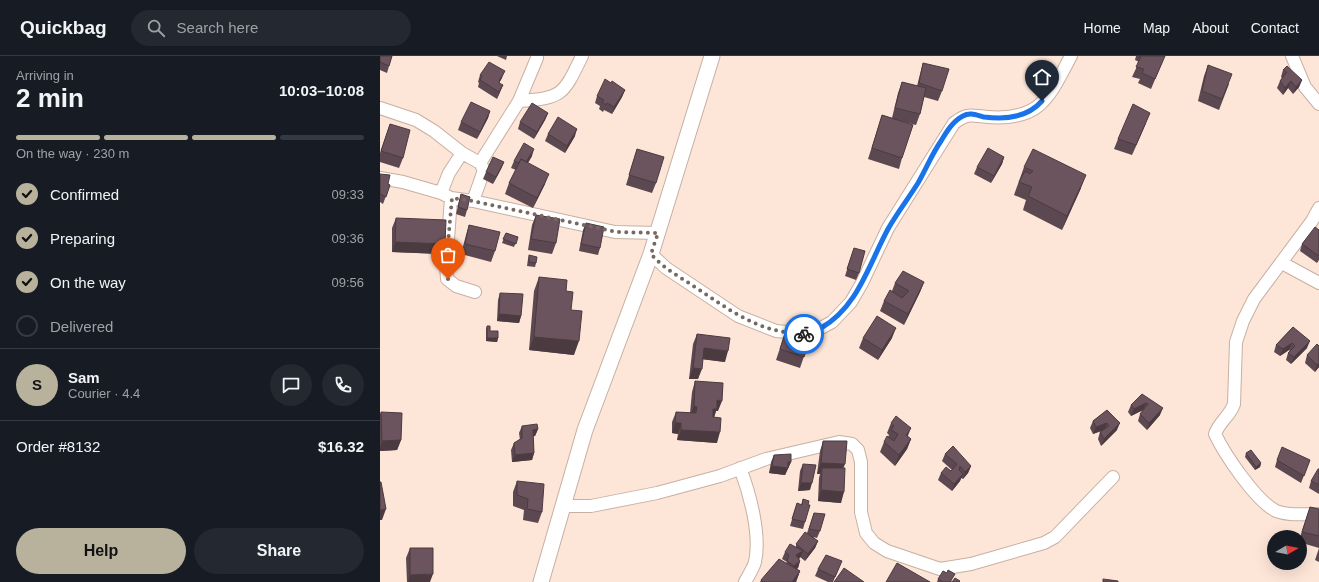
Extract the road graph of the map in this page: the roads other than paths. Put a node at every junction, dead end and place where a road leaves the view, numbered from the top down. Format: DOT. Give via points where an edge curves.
graph roads {
  1 [pos="582,56"];
  2 [pos="712,56"];
  3 [pos="1071,56"];
  4 [pos="1292,56"];
  5 [pos="537,58"];
  6 [pos="519,101"];
  7 [pos="1319,104"];
  8 [pos="380,108"];
  9 [pos="462,153"];
  10 [pos="480,163"];
  11 [pos="380,178"];
  12 [pos="446,196"];
  13 [pos="473,201"];
  14 [pos="1319,208"];
  15 [pos="658,233"];
  16 [pos="651,254"];
  17 [pos="1282,263"];
  18 [pos="1319,283"];
  19 [pos="475,292"];
  20 [pos="740,468"];
  21 [pos="1113,478"];
  22 [pos="564,506"];
  23 [pos="1319,514"];
  24 [pos="541,582"];
  25 [pos="745,582"];
  1 -- 6 [label="street" via="564,90 553,97"];
  2 -- 15 [label="street"];
  3 -- 16 [label="street" via="1054,89 1029,113 1000,118 971,114 954,123 888,228 850,302 832,322 810,334 776,331 738,316 666,268"];
  4 -- 7 [label="street" via="1305,87"];
  5 -- 6 [label="street"];
  6 -- 10 [label="street"];
  8 -- 9 [label="street" via="416,120"];
  9 -- 10 [label="street"];
  9 -- 12 [label="street" via="448,173"];
  10 -- 13 [label="street" via="484,170"];
  11 -- 12 [label="street"];
  12 -- 13 [label="street"];
  12 -- 19 [label="street" via="448,279 456,286"];
  13 -- 15 [label="street" via="616,232"];
  14 -- 17 [label="street"];
  15 -- 16 [label="street"];
  16 -- 22 [label="street" via="585,430"];
  17 -- 18 [label="street"];
  17 -- 23 [label="street" via="1254,299 1243,322 1236,342 1234,404 1215,434 1262,502 1288,514"];
  20 -- 21 [label="street" via="766,459 839,442 852,444 858,450 861,462 861,512 866,533 874,543 887,551 940,569 970,564 1055,538"];
  20 -- 22 [label="street" via="657,493 591,506"];
  20 -- 25 [label="street" via="751,497 755,524 755,563"];
  22 -- 24 [label="street"];
}
